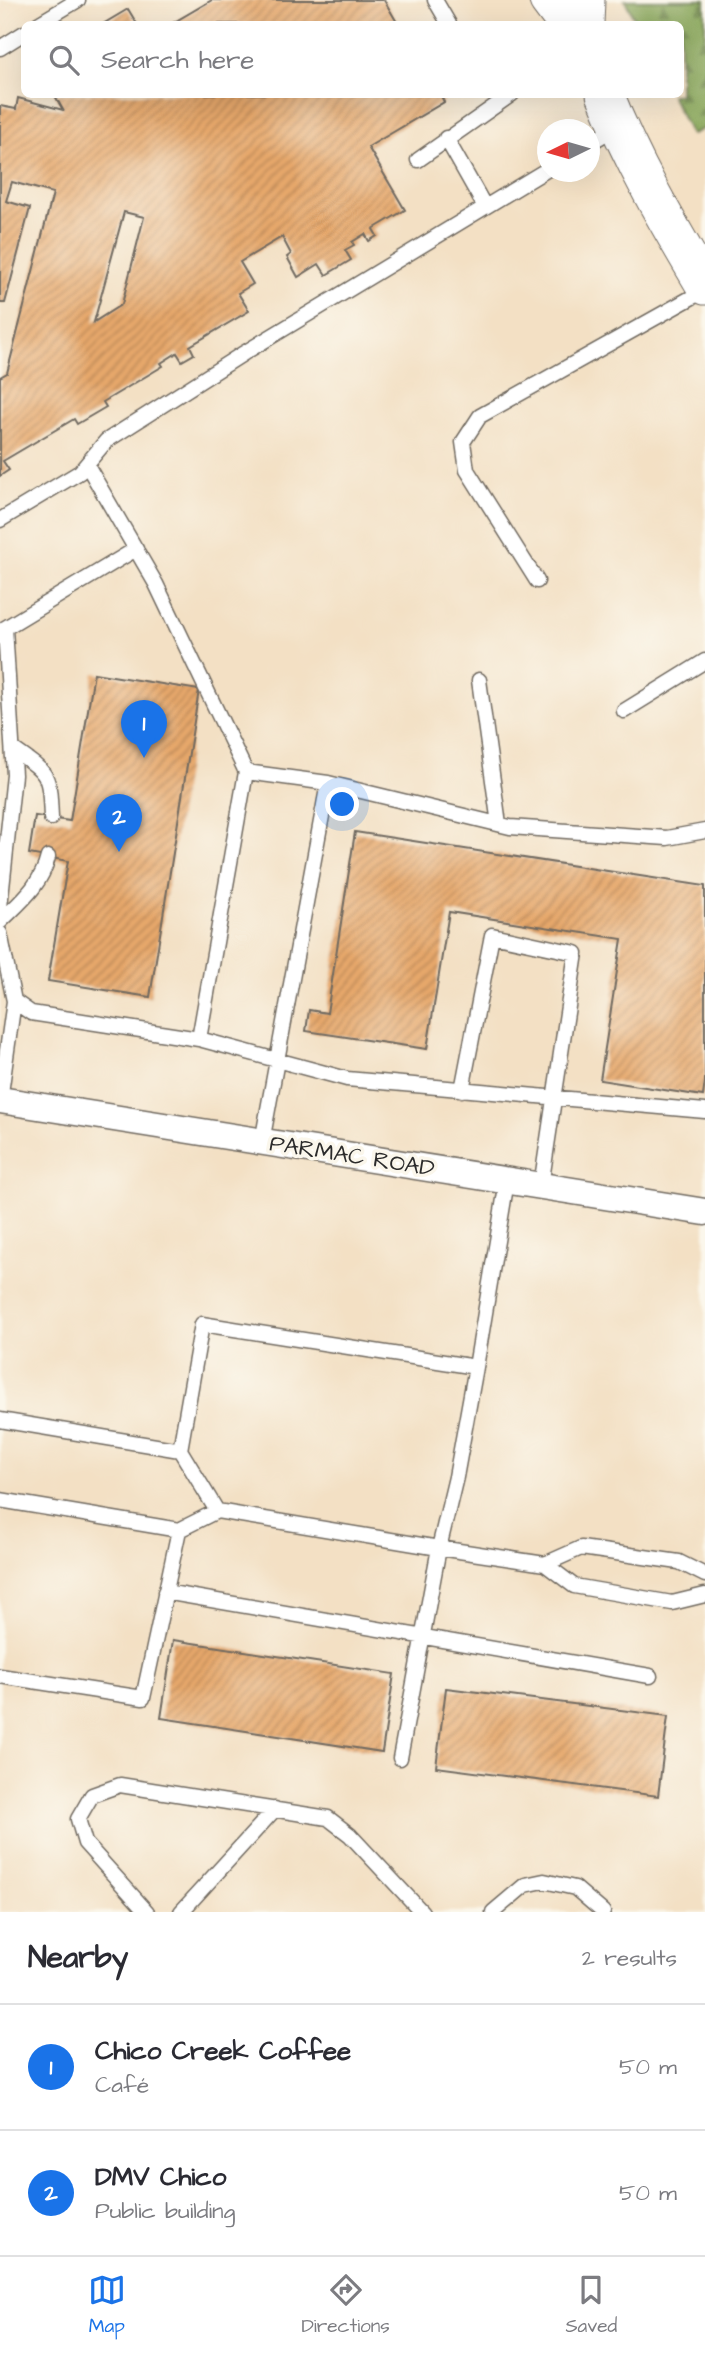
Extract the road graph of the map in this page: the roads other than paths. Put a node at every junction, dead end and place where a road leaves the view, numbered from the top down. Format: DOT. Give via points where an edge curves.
graph roads {
  1 [pos="78,0"];
  2 [pos="435,0"];
  3 [pos="548,0"];
  4 [pos="586,0"];
  5 [pos="43,21"];
  6 [pos="447,21"];
  7 [pos="564,21"];
  8 [pos="585,21"];
  9 [pos="21,35"];
  10 [pos="0,48"];
  11 [pos="491,100"];
  12 [pos="604,121"];
  13 [pos="446,138"];
  14 [pos="418,160"];
  15 [pos="537,176"];
  16 [pos="485,207"];
  17 [pos="705,288"];
  18 [pos="87,465"];
  19 [pos="0,520"];
  20 [pos="136,549"];
  21 [pos="537,581"];
  22 [pos="705,661"];
  23 [pos="479,680"];
  24 [pos="624,710"];
  25 [pos="13,750"];
  26 [pos="246,772"];
  27 [pos="328,783"];
  28 [pos="51,818"];
  29 [pos="499,824"];
  30 [pos="705,831"];
  31 [pos="48,857"];
  32 [pos="0,907"];
  33 [pos="0,922"];
  34 [pos="0,933"];
  35 [pos="14,1002"];
  36 [pos="198,1039"];
  37 [pos="278,1061"];
  38 [pos="462,1090"];
  39 [pos="554,1098"];
  40 [pos="0,1100"];
  41 [pos="705,1111"];
  42 [pos="262,1142"];
  43 [pos="507,1181"];
  44 [pos="541,1186"];
  45 [pos="705,1212"];
  46 [pos="476,1367"];
  47 [pos="0,1420"];
  48 [pos="180,1450"];
  49 [pos="0,1500"];
  50 [pos="217,1511"];
  51 [pos="179,1530"];
  52 [pos="439,1548"];
  53 [pos="545,1564"];
  54 [pos="705,1575"];
  55 [pos="165,1592"];
  56 [pos="705,1595"];
  57 [pos="422,1636"];
  58 [pos="0,1676"];
  59 [pos="650,1676"];
  60 [pos="400,1758"];
  61 [pos="275,1809"];
  62 [pos="147,1912"];
  63 [pos="181,1912"];
  64 [pos="422,1912"];
  65 [pos="493,1912"];
  66 [pos="604,1912"];
  1 -- 5 [label="lane"];
  2 -- 6 [label="lane"];
  3 -- 7 [label="main road"];
  4 -- 8 [label="main road"];
  9 -- 10 [label="lane"];
  11 -- 13 [label="lane"];
  12 -- 17 [label="main road"];
  13 -- 14 [label="lane"];
  13 -- 16 [label="lane"];
  15 -- 16 [label="lane"];
  16 -- 18 [label="lane" via="106,441"];
  17 -- 21 [label="lane" via="480,416 463,442 467,470"];
  18 -- 19 [label="lane"];
  18 -- 20 [label="lane"];
  20 -- 25 [label="lane" via="5,628"];
  20 -- 26 [label="lane"];
  22 -- 24 [label="lane"];
  23 -- 29 [label="lane"];
  25 -- 28 [label="lane" via="42,770 50,785"];
  25 -- 32 [label="lane"];
  26 -- 27 [label="lane"];
  26 -- 36 [label="lane"];
  27 -- 29 [label="lane"];
  27 -- 37 [label="lane"];
  29 -- 30 [label="lane" via="667,838"];
  31 -- 33 [label="lane" via="35,887"];
  34 -- 35 [label="lane"];
  35 -- 36 [label="lane" via="31,1013"];
  35 -- 40 [label="lane"];
  36 -- 37 [label="lane"];
  37 -- 38 [label="lane" via="347,1079"];
  37 -- 42 [label="lane"];
  38 -- 39 [label="lane"];
  38 -- 39 [label="lane" via="492,935 576,953"];
  39 -- 41 [label="lane"];
  39 -- 44 [label="lane"];
  40 -- 42 [label="street, PARMAC ROAD"];
  42 -- 43 [label="street, PARMAC ROAD"];
  43 -- 44 [label="street, PARMAC ROAD"];
  43 -- 46 [label="lane"];
  44 -- 45 [label="street, PARMAC ROAD"];
  46 -- 48 [label="lane" via="202,1324"];
  46 -- 52 [label="lane"];
  47 -- 48 [label="lane"];
  48 -- 50 [label="lane"];
  49 -- 51 [label="lane"];
  50 -- 51 [label="lane"];
  50 -- 52 [label="lane"];
  51 -- 55 [label="lane"];
  52 -- 53 [label="lane"];
  52 -- 57 [label="lane"];
  53 -- 54 [label="lane" via="581,1548 679,1562"];
  53 -- 56 [label="lane" via="574,1586 672,1603"];
  55 -- 57 [label="lane"];
  55 -- 58 [label="lane" via="143,1698"];
  57 -- 59 [label="lane"];
  57 -- 60 [label="lane"];
  61 -- 62 [label="lane" via="120,1785 92,1795 78,1819 85,1843"];
  61 -- 63 [label="lane"];
  61 -- 64 [label="lane" via="328,1818 350,1835"];
  65 -- 66 [label="lane" via="525,1885 544,1881 575,1888"];
}
